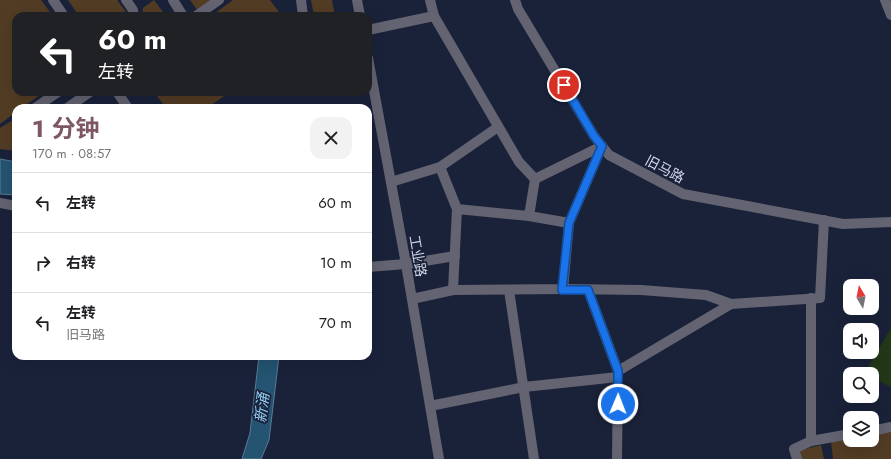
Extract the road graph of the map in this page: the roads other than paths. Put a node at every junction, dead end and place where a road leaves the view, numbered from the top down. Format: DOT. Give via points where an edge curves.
graph roads {
  1 [pos="53,0"];
  2 [pos="126,0"];
  3 [pos="173,0"];
  4 [pos="219,0"];
  5 [pos="301,0"];
  6 [pos="357,0"];
  7 [pos="430,0"];
  8 [pos="515,0"];
  9 [pos="885,0"];
  10 [pos="61,12"];
  11 [pos="133,12"];
  12 [pos="180,12"];
  13 [pos="202,12"];
  14 [pos="302,12"];
  15 [pos="359,12"];
  16 [pos="891,15"];
  17 [pos="434,16"];
  18 [pos="372,29"];
  19 [pos="372,80"];
  20 [pos="52,96"];
  21 [pos="84,96"];
  22 [pos="41,104"];
  23 [pos="73,104"];
  24 [pos="498,127"];
  25 [pos="602,146"];
  26 [pos="440,167"];
  27 [pos="535,179"];
  28 [pos="391,182"];
  29 [pos="0,203"];
  30 [pos="12,205"];
  31 [pos="457,209"];
  32 [pos="529,216"];
  33 [pos="824,220"];
  34 [pos="891,222"];
  35 [pos="569,223"];
  36 [pos="455,256"];
  37 [pos="406,264"];
  38 [pos="372,267"];
  39 [pos="453,290"];
  40 [pos="509,290"];
  41 [pos="562,290"];
  42 [pos="588,290"];
  43 [pos="811,298"];
  44 [pos="412,299"];
  45 [pos="731,304"];
  46 [pos="618,374"];
  47 [pos="524,387"];
  48 [pos="430,406"];
  49 [pos="891,428"];
  50 [pos="879,430"];
  51 [pos="843,435"];
  52 [pos="811,441"];
  53 [pos="439,459"];
  54 [pos="534,459"];
  55 [pos="617,459"];
  56 [pos="796,459"];
  1 -- 10 [label="street"];
  2 -- 11 [label="street"];
  3 -- 12 [label="street"];
  4 -- 13 [label="street"];
  5 -- 14 [label="street"];
  6 -- 15 [label="street"];
  7 -- 17 [label="street"];
  8 -- 25 [label="street, 旧马路" via="590,130"];
  9 -- 16 [label="street"];
  17 -- 18 [label="street"];
  17 -- 24 [label="street"];
  19 -- 28 [label="street, 工业路"];
  20 -- 22 [label="street"];
  21 -- 23 [label="street"];
  24 -- 26 [label="street"];
  24 -- 27 [label="street" via="519,162"];
  25 -- 27 [label="street"];
  25 -- 33 [label="street, 旧马路" via="609,155 683,194"];
  25 -- 35 [label="street"];
  26 -- 28 [label="street"];
  26 -- 31 [label="street"];
  27 -- 32 [label="street"];
  28 -- 37 [label="street, 工业路"];
  29 -- 30 [label="street"];
  31 -- 32 [label="street"];
  31 -- 36 [label="street"];
  32 -- 35 [label="street"];
  33 -- 34 [label="street, 旧马路" via="843,224"];
  33 -- 43 [label="street" via="820,298"];
  35 -- 41 [label="street"];
  36 -- 37 [label="street"];
  36 -- 39 [label="street"];
  37 -- 38 [label="street"];
  37 -- 44 [label="street, 工业路"];
  39 -- 40 [label="street"];
  39 -- 44 [label="street"];
  40 -- 41 [label="street"];
  40 -- 47 [label="street"];
  41 -- 42 [label="street"];
  42 -- 45 [label="street" via="641,290 706,295"];
  42 -- 46 [label="street"];
  43 -- 45 [label="street"];
  43 -- 52 [label="street"];
  44 -- 48 [label="street, 工业路"];
  45 -- 46 [label="street"];
  46 -- 47 [label="street"];
  46 -- 55 [label="street"];
  47 -- 48 [label="street"];
  47 -- 54 [label="street"];
  48 -- 53 [label="street, 工业路"];
  49 -- 50 [label="street"];
  51 -- 52 [label="street"];
  52 -- 56 [label="street" via="794,448"];
}
